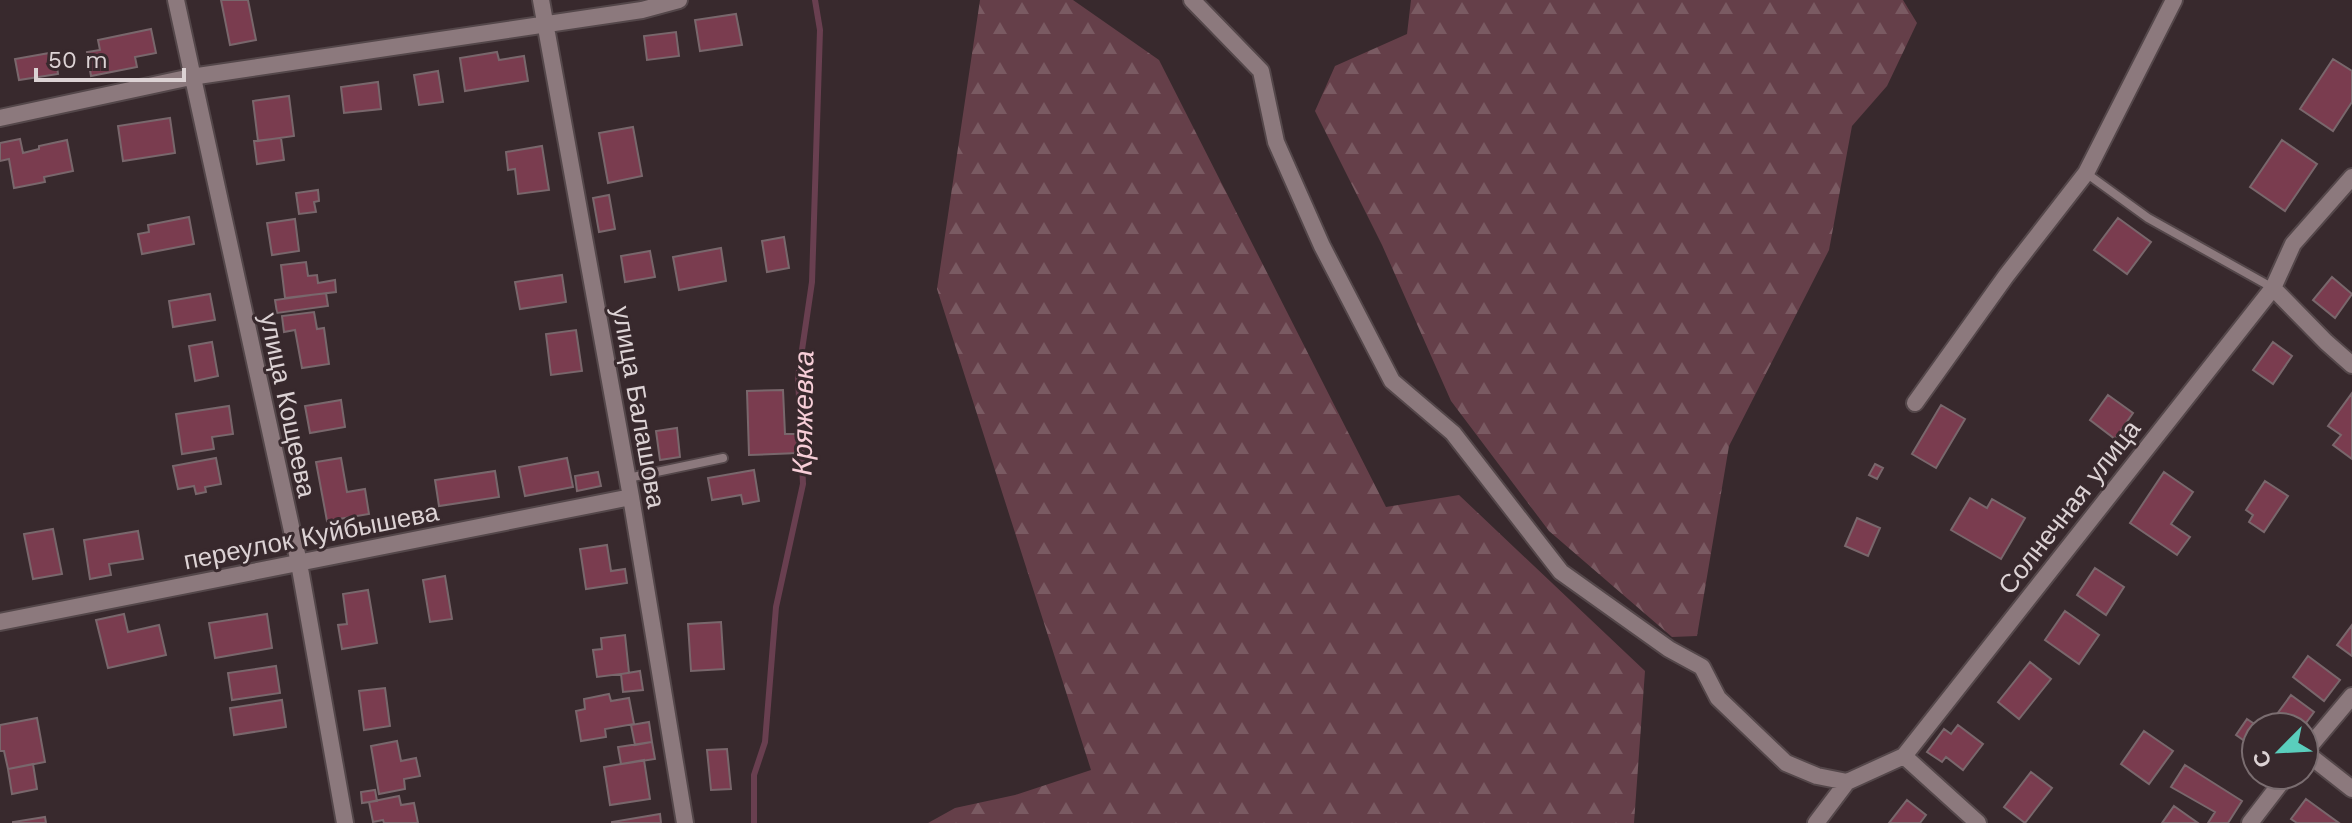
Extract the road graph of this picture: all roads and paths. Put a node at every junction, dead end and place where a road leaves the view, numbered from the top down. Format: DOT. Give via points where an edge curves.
graph roads {
  1 [pos="176,0"];
  2 [pos="541,0"];
  3 [pos="679,0"];
  4 [pos="1192,0"];
  5 [pos="2174,0"];
  6 [pos="546,25"];
  7 [pos="191,77"];
  8 [pos="0,118"];
  9 [pos="2086,173"];
  10 [pos="2352,177"];
  11 [pos="2273,288"];
  12 [pos="2352,365"];
  13 [pos="1915,403"];
  14 [pos="723,458"];
  15 [pos="627,478"];
  16 [pos="631,497"];
  17 [pos="299,563"];
  18 [pos="0,622"];
  19 [pos="2352,696"];
  20 [pos="2320,735"];
  21 [pos="1904,756"];
  22 [pos="2320,764"];
  23 [pos="1847,782"];
  24 [pos="2352,789"];
  25 [pos="2275,791"];
  26 [pos="345,823"];
  27 [pos="685,823"];
  28 [pos="1816,823"];
  29 [pos="1978,823"];
  30 [pos="2250,823"];
  1 -- 7 [label="street, улица Кощеева"];
  2 -- 6 [label="street, улица Балашова"];
  3 -- 6 [label="street"];
  4 -- 23 [label="street" via="1261,71 1276,142 1322,246 1392,381 1453,433 1561,572 1702,667 1718,698 1786,763"];
  5 -- 9 [label="street"];
  6 -- 7 [label="street"];
  6 -- 15 [label="street, улица Балашова"];
  7 -- 8 [label="street"];
  7 -- 17 [label="street, улица Кощеева"];
  9 -- 11 [label="lane" via="2148,218"];
  9 -- 13 [label="street"];
  10 -- 11 [label="street, Солнечная улица" via="2293,244"];
  11 -- 12 [label="street"];
  11 -- 21 [label="street, Солнечная улица"];
  14 -- 15 [label="lane"];
  15 -- 16 [label="street, улица Балашова"];
  16 -- 17 [label="street, переулок Куйбышева"];
  16 -- 27 [label="street, улица Балашова"];
  17 -- 18 [label="street, переулок Куйбышева"];
  17 -- 26 [label="street, улица Кощеева"];
  19 -- 20 [label="street"];
  21 -- 23 [label="street"];
  21 -- 29 [label="street"];
  22 -- 24 [label="street"];
  23 -- 28 [label="street"];
  25 -- 30 [label="street"];
}
